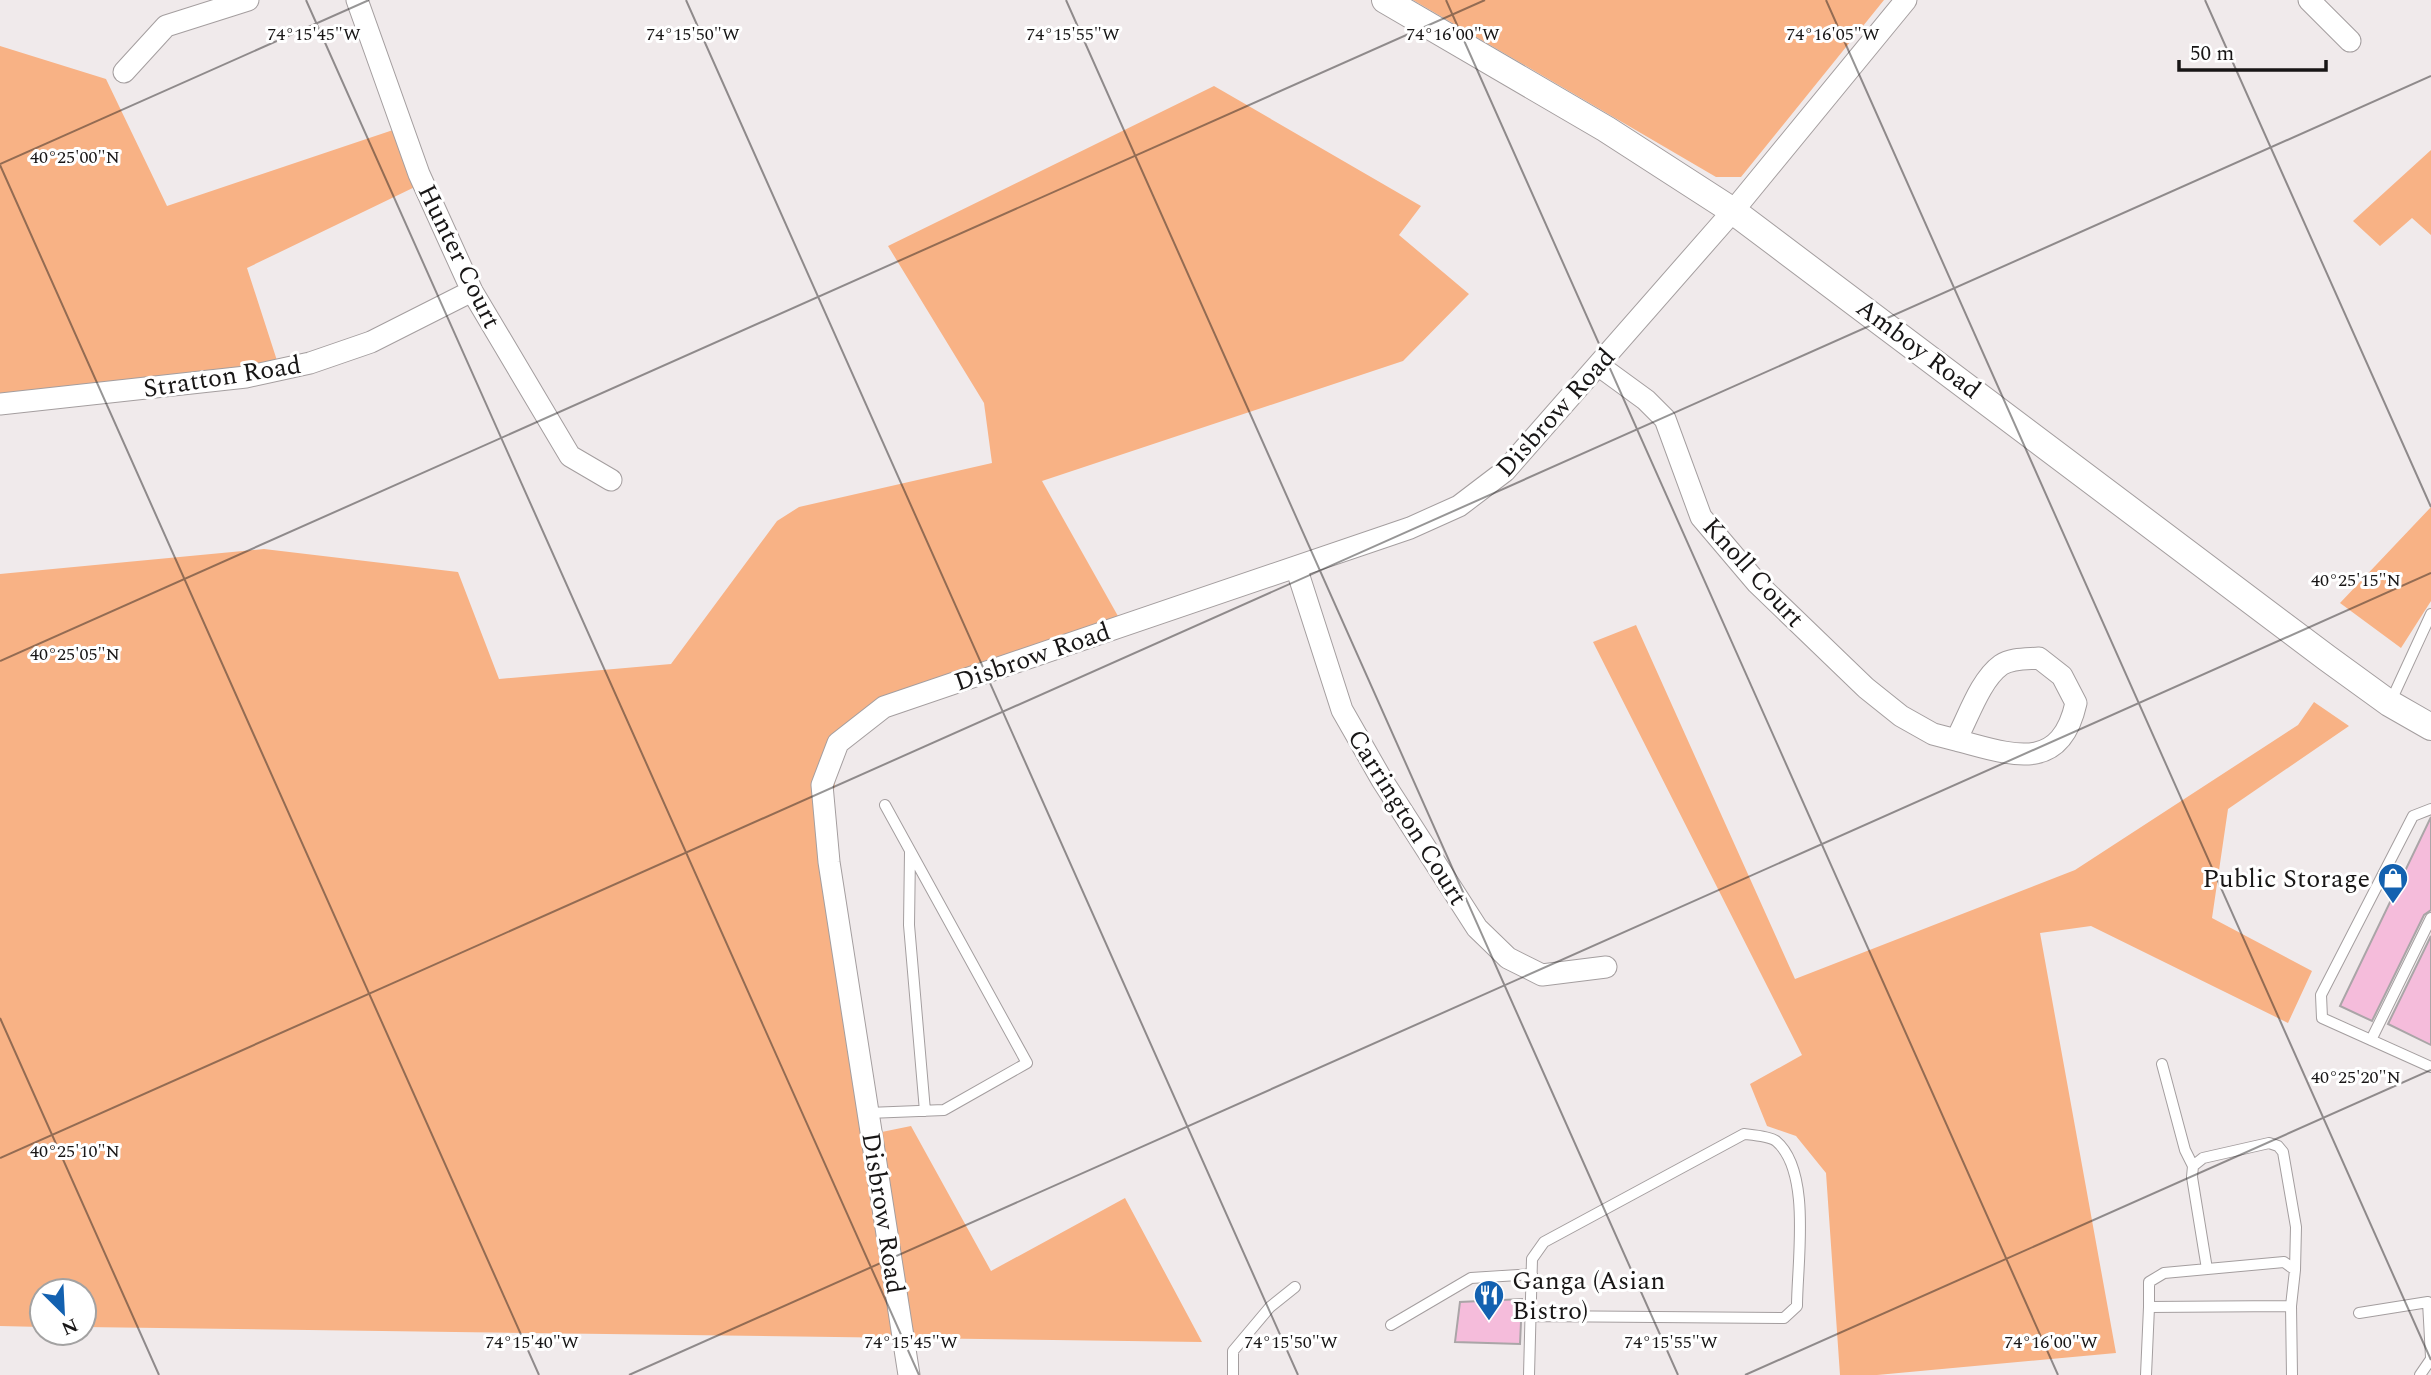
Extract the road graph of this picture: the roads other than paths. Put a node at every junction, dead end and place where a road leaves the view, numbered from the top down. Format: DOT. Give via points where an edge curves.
graph roads {
  1 [pos="248,0"];
  2 [pos="357,0"];
  3 [pos="1385,0"];
  4 [pos="1906,0"];
  5 [pos="2309,0"];
  6 [pos="2350,41"];
  7 [pos="124,72"];
  8 [pos="1733,211"];
  9 [pos="472,291"];
  10 [pos="1598,365"];
  11 [pos="0,404"];
  12 [pos="611,480"];
  13 [pos="1296,567"];
  14 [pos="2431,614"];
  15 [pos="2389,704"];
  16 [pos="2431,727"];
  17 [pos="1956,740"];
  18 [pos="885,805"];
  19 [pos="2431,809"];
  20 [pos="910,850"];
  21 [pos="2431,918"];
  22 [pos="1606,967"];
  23 [pos="2371,1040"];
  24 [pos="2162,1064"];
  25 [pos="2431,1067"];
  26 [pos="925,1111"];
  27 [pos="868,1114"];
  28 [pos="2193,1166"];
  29 [pos="2207,1269"];
  30 [pos="2295,1270"];
  31 [pos="1532,1273"];
  32 [pos="1295,1287"];
  33 [pos="2291,1306"];
  34 [pos="2149,1307"];
  35 [pos="2359,1313"];
  36 [pos="1531,1316"];
  37 [pos="1391,1325"];
  38 [pos="2431,1358"];
  39 [pos="909,1375"];
  40 [pos="1233,1375"];
  41 [pos="1529,1375"];
  42 [pos="2146,1375"];
  43 [pos="2292,1375"];
  44 [pos="2420,1375"];
  1 -- 7 [label="street" via="166,26"];
  2 -- 9 [label="street, Hunter Court" via="419,174"];
  3 -- 8 [label="street, Amboy Road" via="1606,129"];
  4 -- 8 [label="street, Disbrow Road"];
  5 -- 6 [label="street"];
  8 -- 10 [label="street, Disbrow Road"];
  8 -- 15 [label="street, Amboy Road"];
  9 -- 11 [label="street, Stratton Road" via="371,342 310,363 246,377"];
  9 -- 12 [label="street, Hunter Court" via="570,456"];
  10 -- 13 [label="street, Disbrow Road" via="1505,471 1459,506"];
  10 -- 17 [label="street, Knoll Court" via="1665,419 1701,517 1757,583 1901,716 1933,734"];
  13 -- 22 [label="street, Carrington Court" via="1342,710 1477,928 1508,958 1542,975"];
  13 -- 27 [label="street, Disbrow Road" via="884,707 838,743 822,785 829,862"];
  14 -- 15 [label="lane"];
  15 -- 16 [label="street, Amboy Road"];
  17 -- 17 [label="street, Knoll Court" via="2017,755 2052,749 2072,722 2076,703 2070,687 2039,659 2000,665"];
  18 -- 20 [label="lane"];
  19 -- 23 [label="lane" via="2413,816 2321,995 2322,1018"];
  20 -- 26 [label="lane" via="909,925"];
  20 -- 26 [label="lane" via="1027,1063 944,1110"];
  21 -- 23 [label="lane"];
  23 -- 25 [label="lane"];
  24 -- 28 [label="lane"];
  26 -- 27 [label="lane"];
  27 -- 39 [label="street, Disbrow Road"];
  28 -- 29 [label="lane"];
  28 -- 30 [label="lane" via="2203,1158 2269,1143 2278,1146 2283,1152 2296,1227"];
  29 -- 30 [label="lane" via="2284,1262"];
  29 -- 34 [label="lane" via="2164,1273 2148,1282"];
  30 -- 33 [label="lane"];
  31 -- 36 [label="lane"];
  31 -- 36 [label="lane" via="1532,1259 1545,1242 1718,1145 1744,1134 1774,1139 1789,1156 1799,1182 1797,1306 1784,1318"];
  31 -- 37 [label="lane" via="1471,1279"];
  32 -- 40 [label="lane" via="1270,1307 1233,1351"];
  33 -- 34 [label="lane"];
  33 -- 43 [label="lane"];
  34 -- 42 [label="lane"];
  35 -- 38 [label="lane" via="2428,1302"];
  36 -- 41 [label="lane"];
  38 -- 44 [label="lane"];
}
